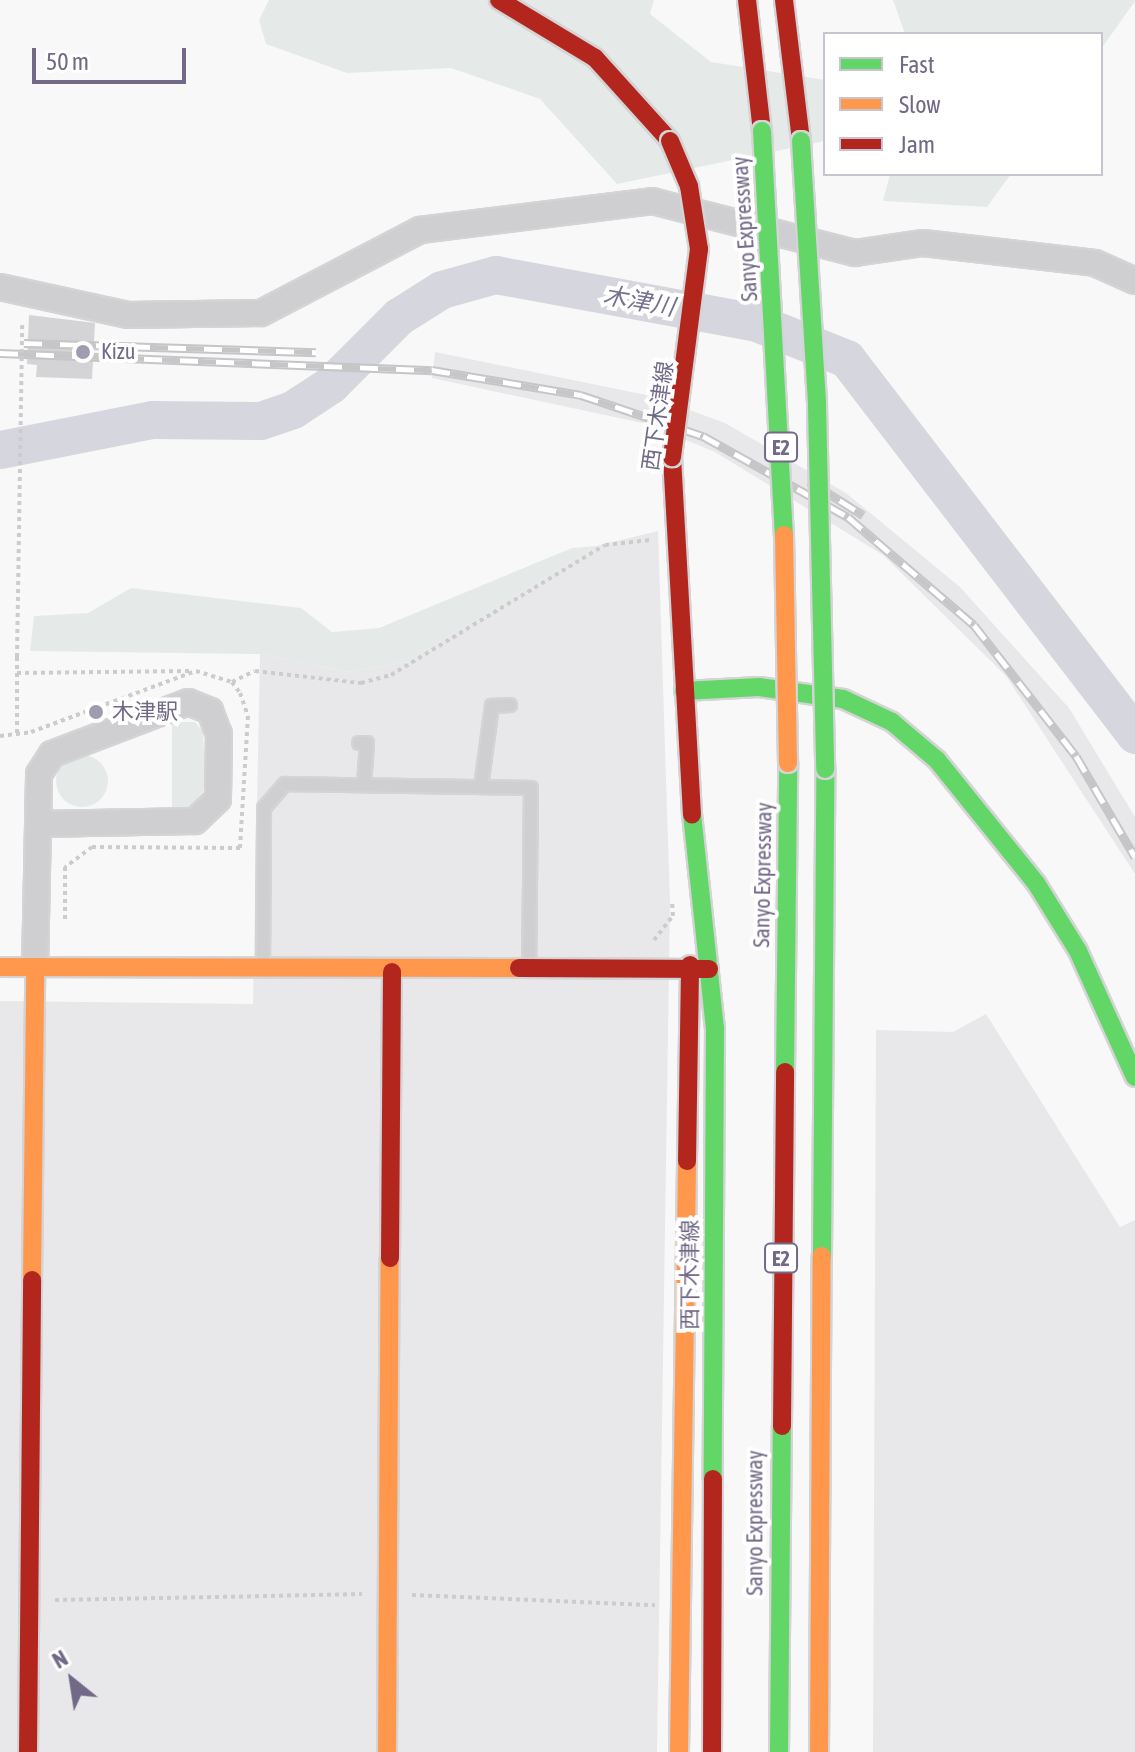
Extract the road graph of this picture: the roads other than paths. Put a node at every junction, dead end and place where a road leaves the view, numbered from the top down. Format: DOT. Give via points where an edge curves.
graph roads {
  1 [pos="499,0"];
  2 [pos="747,0"];
  3 [pos="784,0"];
  4 [pos="1135,281"];
  5 [pos="0,287"];
  6 [pos="684,691"];
  7 [pos="510,705"];
  8 [pos="359,743"];
  9 [pos="364,785"];
  10 [pos="481,787"];
  11 [pos="39,824"];
  12 [pos="0,967"];
  13 [pos="35,968"];
  14 [pos="263,969"];
  15 [pos="700,969"];
  16 [pos="529,971"];
  17 [pos="392,972"];
  18 [pos="1135,1077"];
  19 [pos="28,1752"];
  20 [pos="387,1752"];
  21 [pos="679,1752"];
  22 [pos="712,1752"];
  23 [pos="779,1752"];
  24 [pos="819,1752"];
  1 -- 6 [label="main road, 西下木津線, bridge" via="595,58 670,141 689,186 699,249 693,338 672,457"];
  2 -- 23 [label="main road, Sanyo Expressway / E2, bridge" via="762,131 783,483 788,763"];
  3 -- 24 [label="main road, E2, bridge" via="801,141 817,406 825,769"];
  4 -- 5 [label="street" via="1095,263 923,243 855,253 652,201 420,230 261,313 128,315"];
  6 -- 15 [label="main road, 西下木津線"];
  6 -- 18 [label="main road" via="759,687 843,699 892,722 937,760 1036,883 1078,951"];
  7 -- 10 [label="lane" via="492,706"];
  8 -- 9 [label="lane" via="367,743"];
  9 -- 10 [label="lane"];
  9 -- 14 [label="lane" via="285,784 264,808"];
  10 -- 16 [label="lane" via="531,788"];
  11 -- 11 [label="street" via="39,774 52,754 188,702 210,711 219,734 218,799 195,821"];
  11 -- 13 [label="street"];
  12 -- 13 [label="main road"];
  13 -- 14 [label="main road"];
  13 -- 19 [label="main road"];
  14 -- 17 [label="main road"];
  15 -- 16 [label="main road"];
  15 -- 21 [label="main road, 西下木津線" via="676,1605"];
  15 -- 22 [label="main road, 西下木津線" via="715,1028"];
  16 -- 17 [label="main road"];
  17 -- 20 [label="main road"];
}
